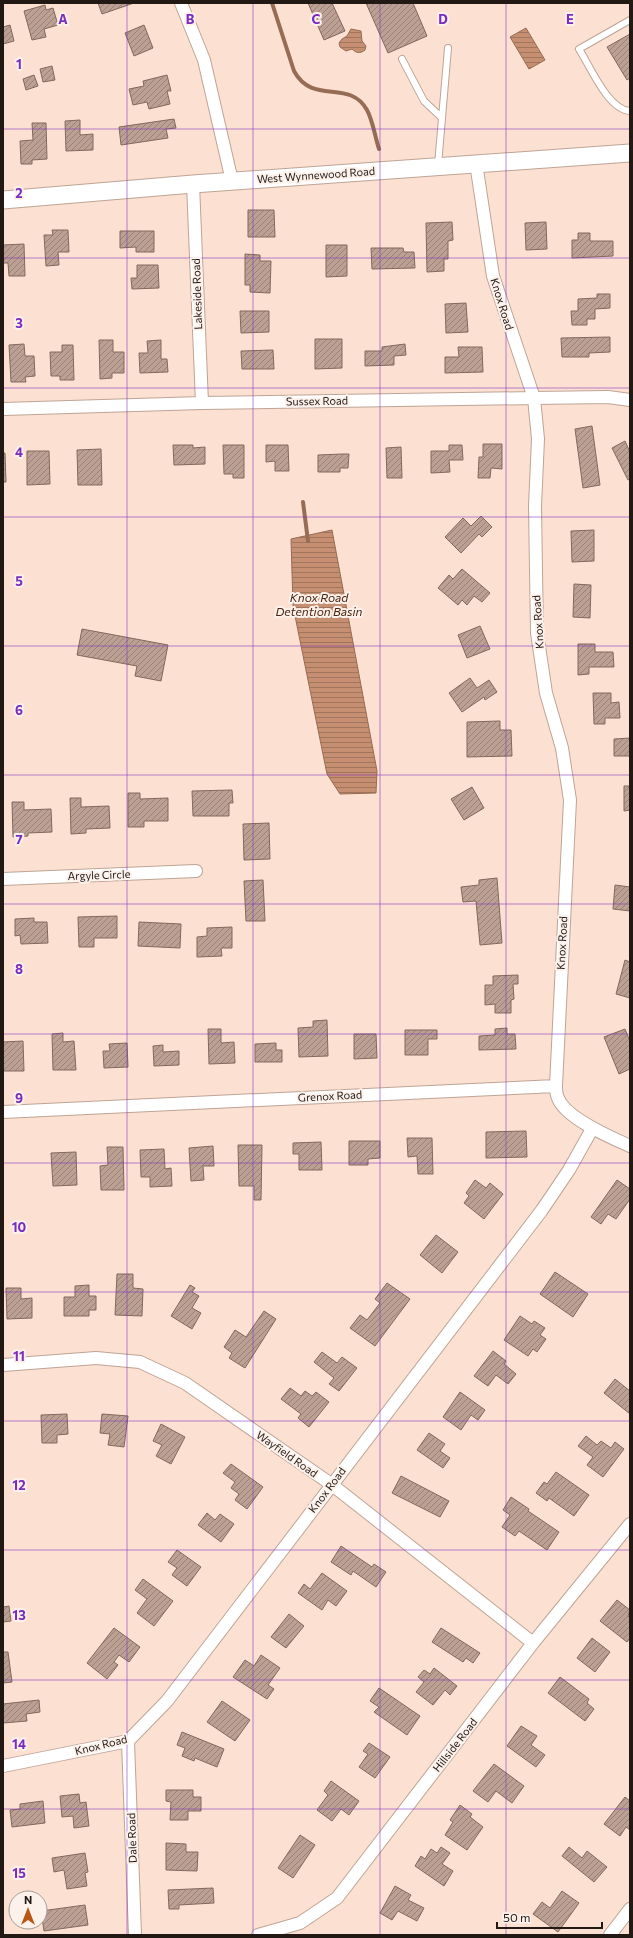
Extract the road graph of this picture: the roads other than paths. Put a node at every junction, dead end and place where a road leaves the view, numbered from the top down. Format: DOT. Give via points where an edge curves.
graph roads {
  1 [pos="181,3"];
  2 [pos="630,20"];
  3 [pos="448,48"];
  4 [pos="402,59"];
  5 [pos="630,111"];
  6 [pos="442,117"];
  7 [pos="630,153"];
  8 [pos="476,163"];
  9 [pos="438,166"];
  10 [pos="232,181"];
  11 [pos="193,184"];
  12 [pos="3,200"];
  13 [pos="534,398"];
  14 [pos="630,400"];
  15 [pos="202,403"];
  16 [pos="3,410"];
  17 [pos="196,871"];
  18 [pos="3,879"];
  19 [pos="556,1086"];
  20 [pos="3,1112"];
  21 [pos="592,1129"];
  22 [pos="630,1146"];
  23 [pos="3,1365"];
  24 [pos="331,1484"];
  25 [pos="630,1524"];
  26 [pos="533,1643"];
  27 [pos="128,1741"];
  28 [pos="3,1766"];
  29 [pos="630,1909"];
  30 [pos="135,1935"];
  31 [pos="258,1935"];
  32 [pos="610,1935"];
  1 -- 10 [label="street" via="204,60"];
  2 -- 5 [label="lane" via="579,49 609,99 620,109"];
  3 -- 6 [label="lane"];
  4 -- 6 [label="lane" via="424,101"];
  6 -- 9 [label="lane"];
  7 -- 8 [label="main road, West Wynnewood Road"];
  8 -- 9 [label="main road, West Wynnewood Road"];
  8 -- 13 [label="street, Knox Road" via="494,276"];
  9 -- 10 [label="main road, West Wynnewood Road"];
  10 -- 11 [label="main road, West Wynnewood Road"];
  11 -- 12 [label="main road, West Wynnewood Road"];
  11 -- 15 [label="street, Lakeside Road"];
  13 -- 14 [label="street, Sussex Road" via="608,397"];
  13 -- 15 [label="street, Sussex Road"];
  13 -- 19 [label="street, Knox Road" via="538,439 535,506 537,633 546,693 562,748 570,800"];
  15 -- 16 [label="street, Sussex Road"];
  17 -- 18 [label="street, Argyle Circle"];
  19 -- 20 [label="street, Grenox Road"];
  19 -- 21 [label="street" via="558,1099 564,1108"];
  21 -- 22 [label="street"];
  21 -- 24 [label="street, Knox Road" via="542,1210"];
  23 -- 24 [label="street, Wayfield Road" via="96,1358 140,1362 185,1383"];
  24 -- 26 [label="street, Wayfield Road"];
  24 -- 27 [label="street, Knox Road" via="167,1701"];
  25 -- 26 [label="street, Hillside Road"];
  26 -- 31 [label="street, Hillside Road" via="336,1898 300,1923"];
  27 -- 28 [label="street, Knox Road"];
  27 -- 30 [label="street, Dale Road"];
  29 -- 32 [label="street"];
}
